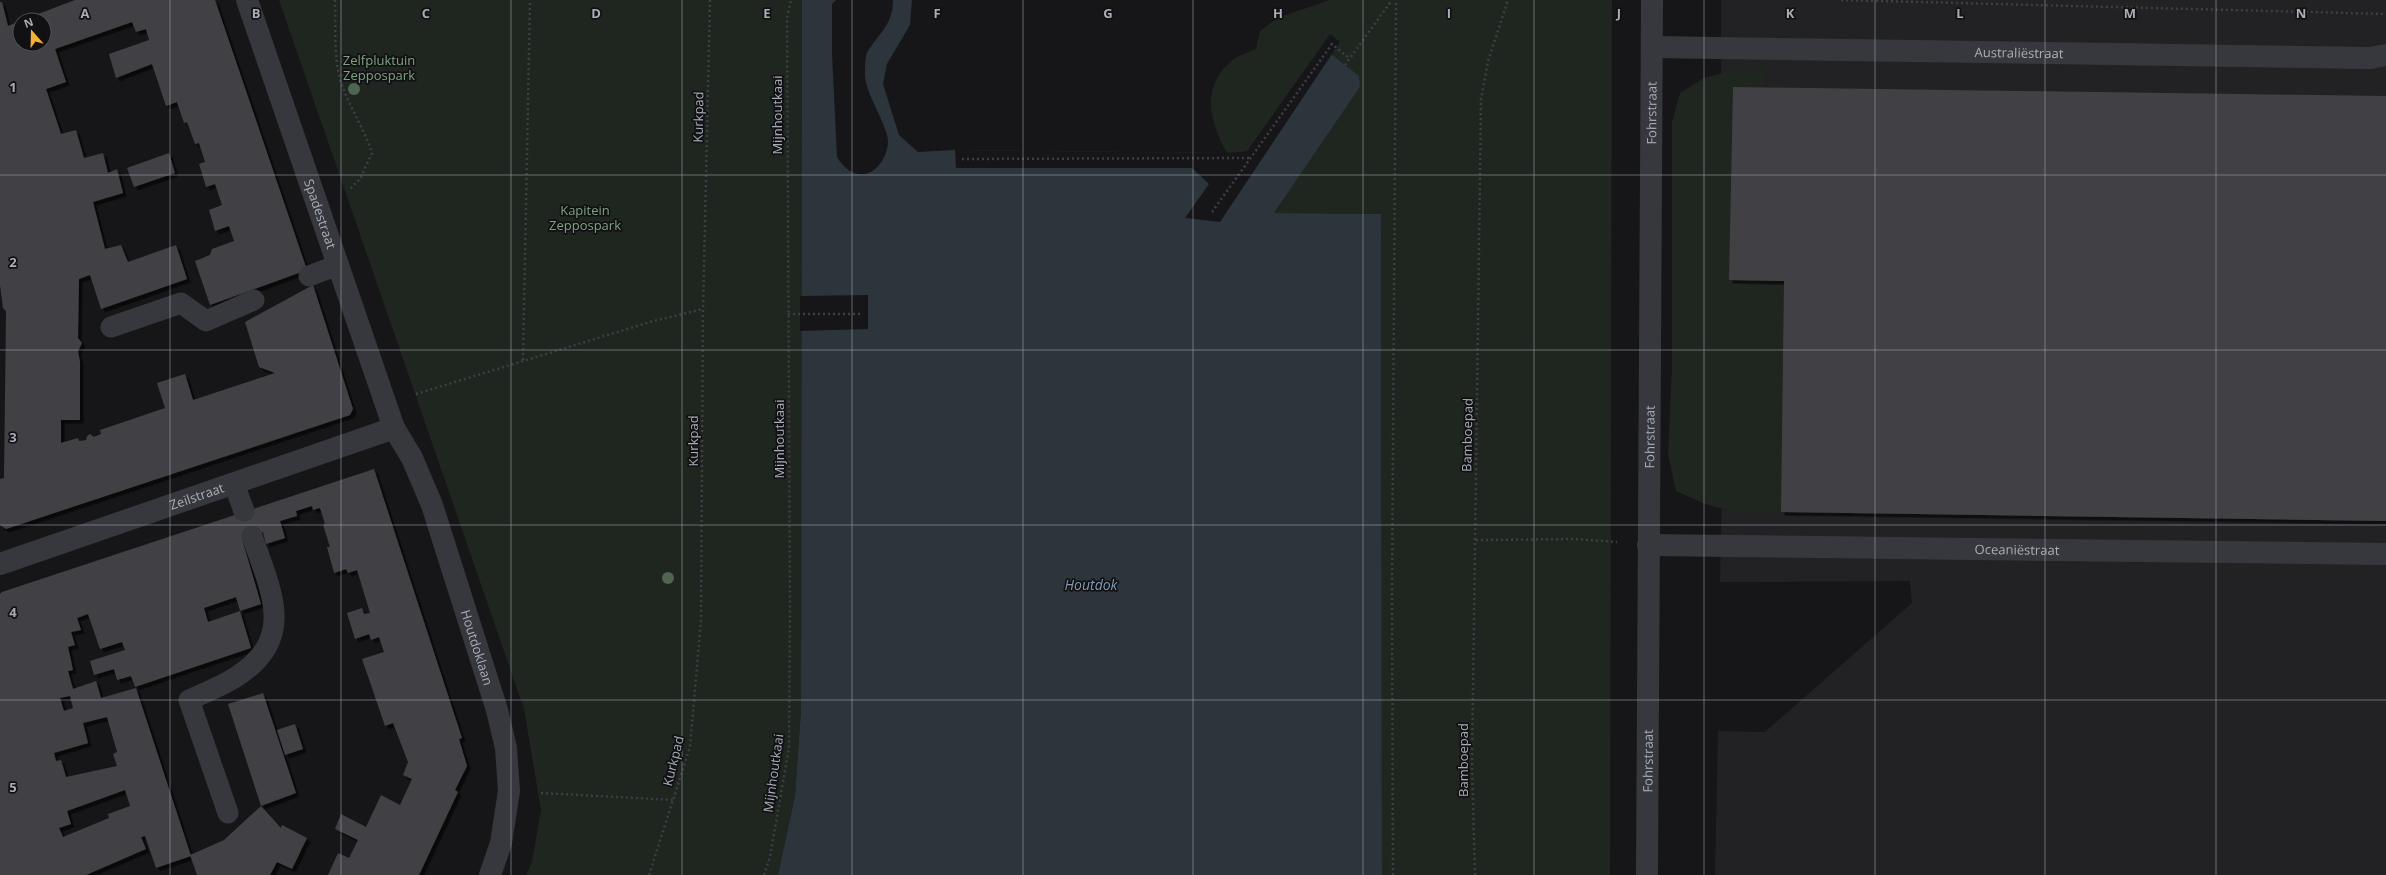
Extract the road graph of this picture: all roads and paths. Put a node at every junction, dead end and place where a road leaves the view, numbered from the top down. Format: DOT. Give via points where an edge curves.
graph roads {
  1 [pos="247,0"];
  2 [pos="335,0"];
  3 [pos="530,0"];
  4 [pos="710,0"];
  5 [pos="791,0"];
  6 [pos="1392,0"];
  7 [pos="1396,0"];
  8 [pos="1508,0"];
  9 [pos="1652,0"];
  10 [pos="1841,0"];
  11 [pos="2386,14"];
  12 [pos="1653,47"];
  13 [pos="2386,56"];
  14 [pos="1350,58"];
  15 [pos="1345,65"];
  16 [pos="962,158"];
  17 [pos="1250,158"];
  18 [pos="349,190"];
  19 [pos="1212,212"];
  20 [pos="338,265"];
  21 [pos="310,276"];
  22 [pos="254,300"];
  23 [pos="704,309"];
  24 [pos="788,314"];
  25 [pos="863,314"];
  26 [pos="111,327"];
  27 [pos="523,360"];
  28 [pos="385,403"];
  29 [pos="394,428"];
  30 [pos="234,484"];
  31 [pos="244,511"];
  32 [pos="252,536"];
  33 [pos="1476,540"];
  34 [pos="1648,545"];
  35 [pos="2386,554"];
  36 [pos="0,564"];
  37 [pos="509,791"];
  38 [pos="674,800"];
  39 [pos="228,813"];
  40 [pos="490,875"];
  41 [pos="649,875"];
  42 [pos="764,875"];
  43 [pos="1393,875"];
  44 [pos="1476,875"];
  45 [pos="1647,875"];
  1 -- 20 [label="street, Spadestraat"];
  2 -- 18 [label="path" via="335,54 341,82 372,153 360,179"];
  3 -- 27 [label="path"];
  4 -- 23 [label="path, Kurkpad"];
  5 -- 24 [label="path, Mijnhoutkaai" via="786,18"];
  6 -- 14 [label="path"];
  7 -- 43 [label="path"];
  8 -- 33 [label="path, Bamboepad" via="1488,61 1481,99"];
  9 -- 12 [label="street, Fohrstraat"];
  10 -- 11 [label="path"];
  12 -- 13 [label="street, Australiëstraat" via="2370,58"];
  12 -- 34 [label="street, Fohrstraat"];
  14 -- 15 [label="path"];
  14 -- 17 [label="path" via="1332,44"];
  16 -- 17 [label="path"];
  17 -- 19 [label="path"];
  20 -- 21 [label="lane"];
  20 -- 28 [label="street, Spadestraat"];
  22 -- 26 [label="lane" via="206,321 181,302"];
  23 -- 27 [label="path" via="650,322"];
  23 -- 38 [label="path, Kurkpad" via="701,620 690,747"];
  24 -- 25 [label="path"];
  24 -- 42 [label="path, Mijnhoutkaai" via="789,747 770,857"];
  27 -- 28 [label="path"];
  28 -- 29 [label="street, Spadestraat"];
  29 -- 30 [label="street, Zeilstraat"];
  29 -- 37 [label="street, Houtdoklaan" via="412,458 432,505 492,694 506,748"];
  30 -- 31 [label="lane"];
  30 -- 36 [label="street, Zeilstraat"];
  32 -- 39 [label="lane" via="274,605 274,632 262,657 236,678 189,700"];
  33 -- 34 [label="path" via="1576,539"];
  33 -- 44 [label="path, Bamboepad" via="1472,765"];
  34 -- 35 [label="street, Oceaniëstraat"];
  34 -- 45 [label="street, Fohrstraat"];
  37 -- 38 [label="path"];
  37 -- 40 [label="street, Houtdoklaan" via="501,843"];
  38 -- 41 [label="path, Kurkpad"];
}
